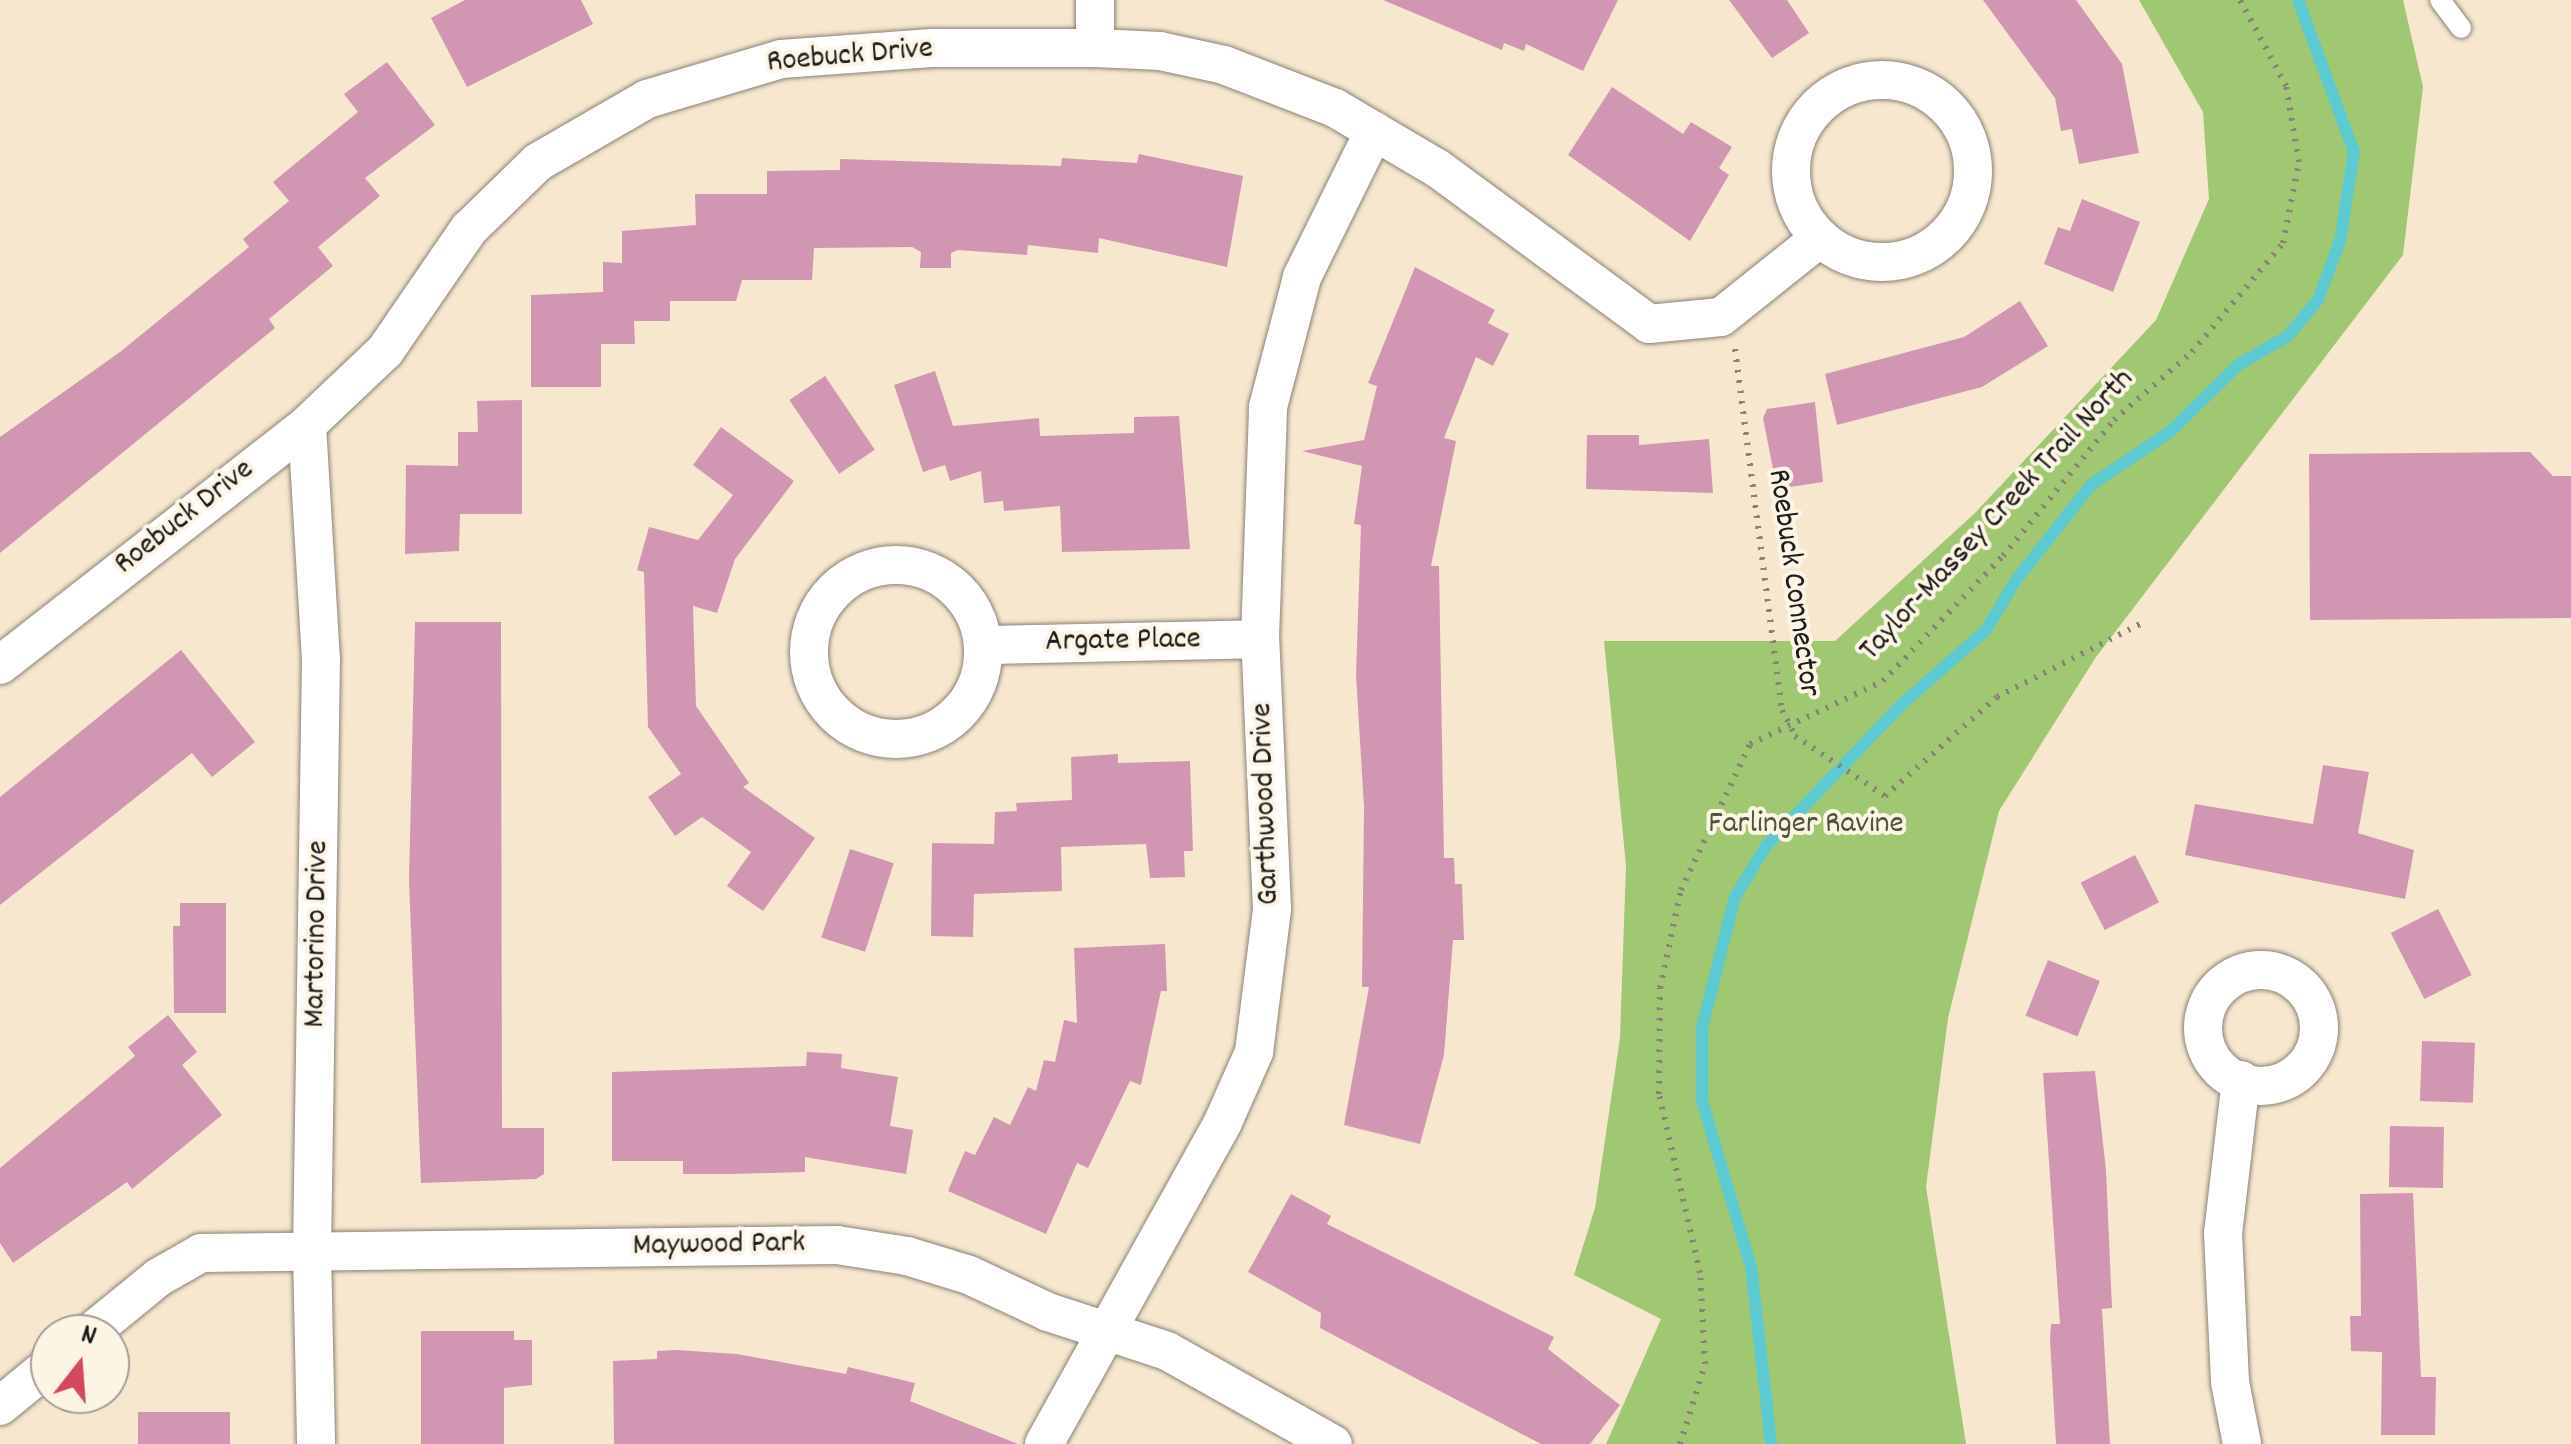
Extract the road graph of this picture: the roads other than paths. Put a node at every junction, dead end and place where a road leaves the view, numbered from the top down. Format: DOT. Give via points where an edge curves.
graph roads {
  1 [pos="1095,0"];
  2 [pos="2440,0"];
  3 [pos="2462,28"];
  4 [pos="1095,48"];
  5 [pos="1374,131"];
  6 [pos="1820,238"];
  7 [pos="308,424"];
  8 [pos="1260,639"];
  9 [pos="985,645"];
  10 [pos="0,665"];
  11 [pos="2241,1080"];
  12 [pos="312,1250"];
  13 [pos="114,1314"];
  14 [pos="1107,1332"];
  15 [pos="30,1382"];
  16 [pos="0,1406"];
  17 [pos="316,1444"];
  18 [pos="1044,1444"];
  19 [pos="1333,1444"];
  20 [pos="2242,1444"];
  1 -- 4 [label="street"];
  2 -- 3 [label="lane"];
  4 -- 5 [label="street, Roebuck Drive" via="1160,50 1224,65 1298,91"];
  4 -- 7 [label="street, Roebuck Drive" via="916,48 781,59 630,107 538,162 483,216 384,351"];
  5 -- 6 [label="street, Roebuck Drive" via="1437,168 1649,324 1721,317"];
  5 -- 8 [label="street, Garthwood Drive" via="1302,277 1268,408"];
  6 -- 6 [label="street" via="1846,255 1876,262 1908,259 1936,246 1958,223 1973,164 1948,108 1897,81 1840,90 1816,108 1796,145 1792,188"];
  7 -- 10 [label="street, Roebuck Drive"];
  7 -- 12 [label="street, Martorino Drive" via="321,660"];
  8 -- 9 [label="street, Argate Place"];
  8 -- 14 [label="street, Garthwood Drive" via="1272,909 1254,1052 1224,1122"];
  9 -- 9 [label="street" via="959,591 936,574 892,566 850,577 828,596 808,651 813,678 836,714 871,735 899,739 951,719 970,698"];
  11 -- 20 [label="street" via="2223,1233 2230,1382"];
  12 -- 13 [label="street, Maywood Park" via="201,1253"];
  12 -- 14 [label="street, Maywood Park" via="837,1244 969,1275"];
  12 -- 17 [label="street, Martorino Drive"];
  14 -- 18 [label="street, Garthwood Drive"];
  14 -- 19 [label="street, Maywood Park" via="1168,1351"];
  15 -- 16 [label="street"];
}
